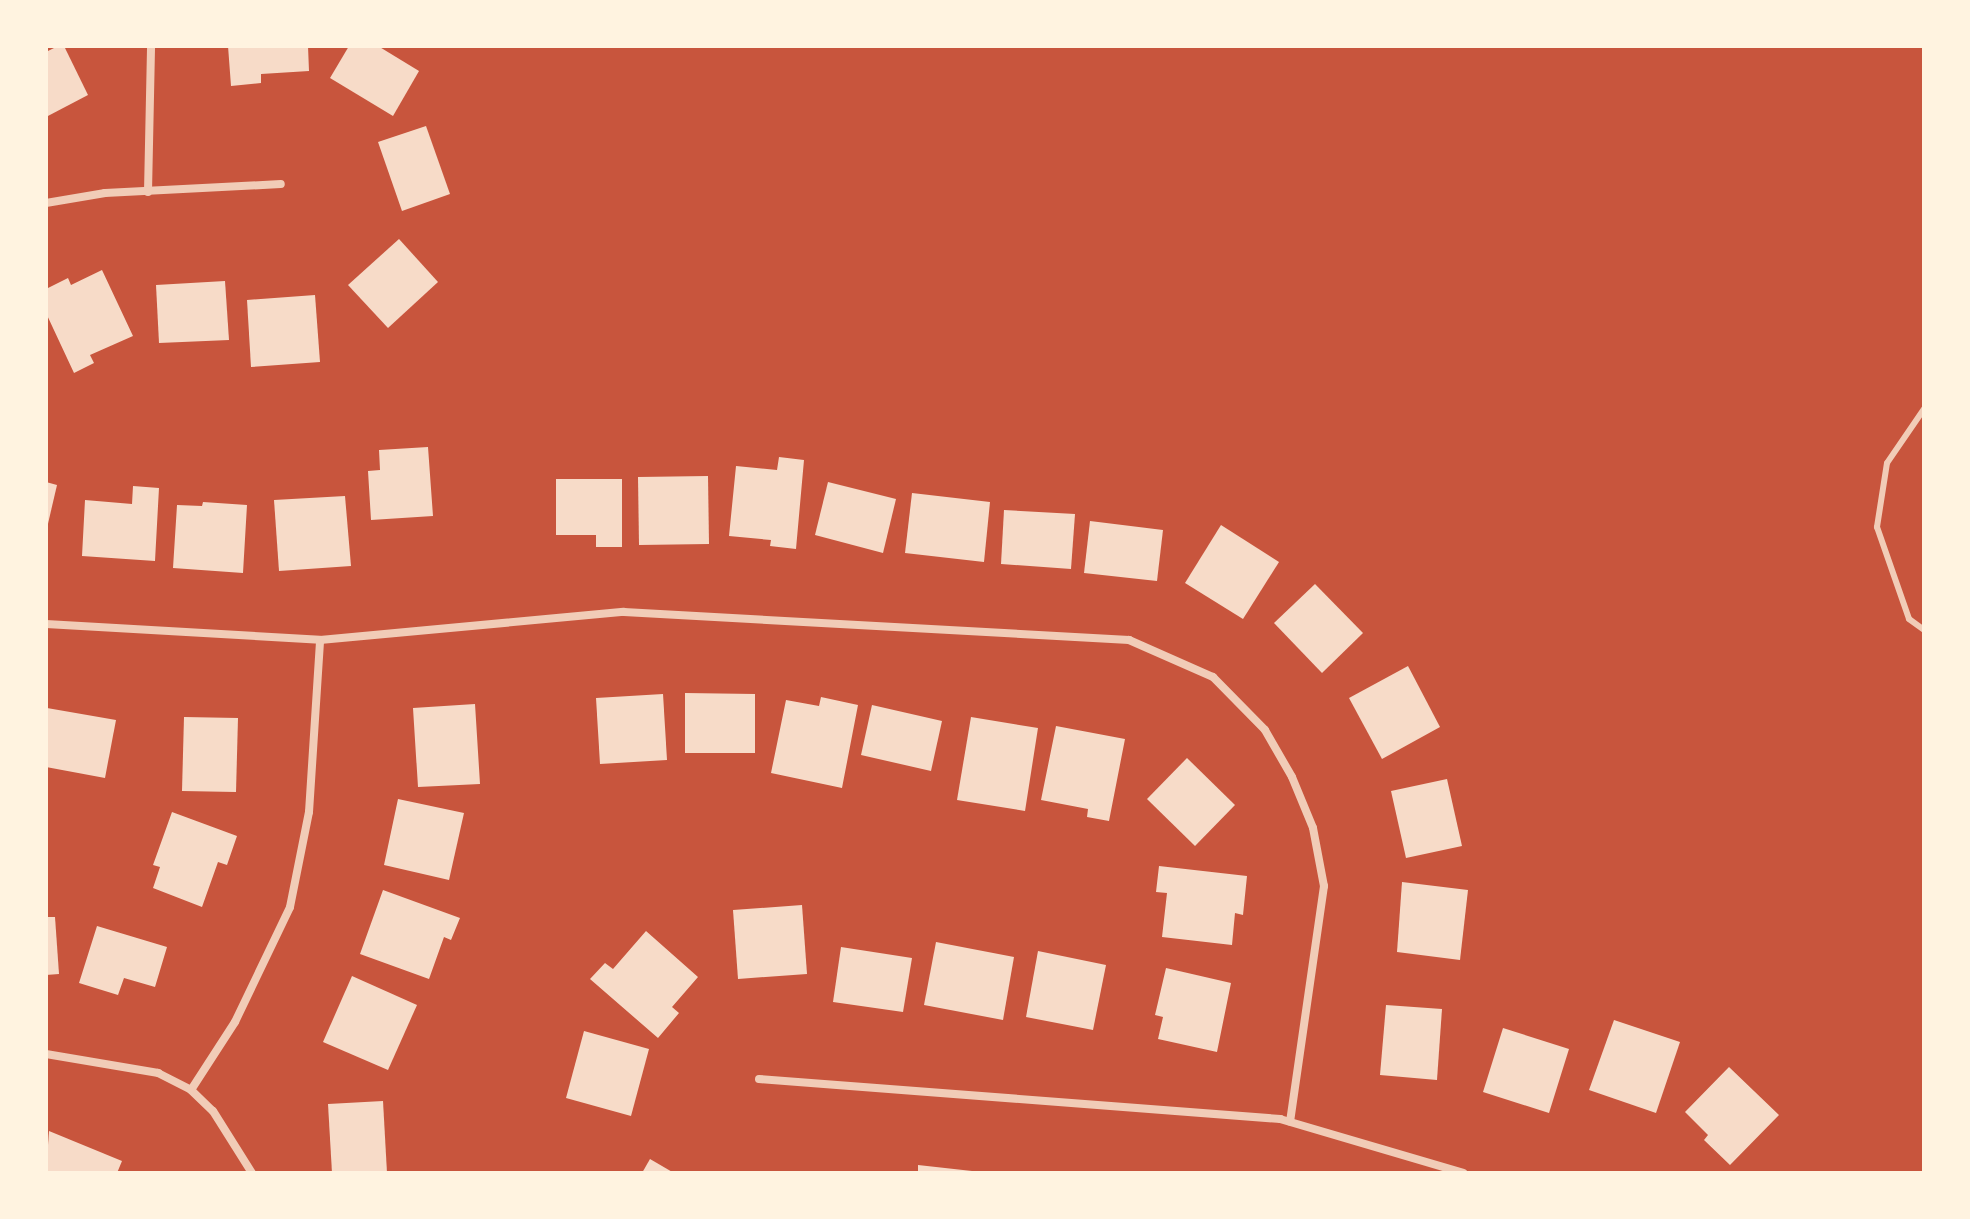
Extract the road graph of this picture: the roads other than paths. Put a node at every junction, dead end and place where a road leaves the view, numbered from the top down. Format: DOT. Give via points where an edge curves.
graph roads {
  1 [pos="151,46"];
  2 [pos="281,184"];
  3 [pos="148,192"];
  4 [pos="46,203"];
  5 [pos="1924,409"];
  6 [pos="46,624"];
  7 [pos="1924,630"];
  8 [pos="320,640"];
  9 [pos="46,1054"];
  10 [pos="759,1079"];
  11 [pos="191,1090"];
  12 [pos="1290,1122"];
  13 [pos="252,1173"];
  14 [pos="1463,1173"];
  1 -- 3 [label="street"];
  2 -- 3 [label="street"];
  3 -- 4 [label="street"];
  5 -- 7 [label="lane" via="1887,463 1877,527 1909,619"];
  6 -- 8 [label="street"];
  8 -- 11 [label="street" via="309,812 290,907 235,1022"];
  8 -- 12 [label="street" via="624,612 1129,640 1213,677 1265,730 1292,777 1313,828 1324,886"];
  9 -- 11 [label="street" via="158,1073"];
  10 -- 12 [label="street"];
  11 -- 13 [label="street" via="213,1111"];
  12 -- 14 [label="street"];
}
